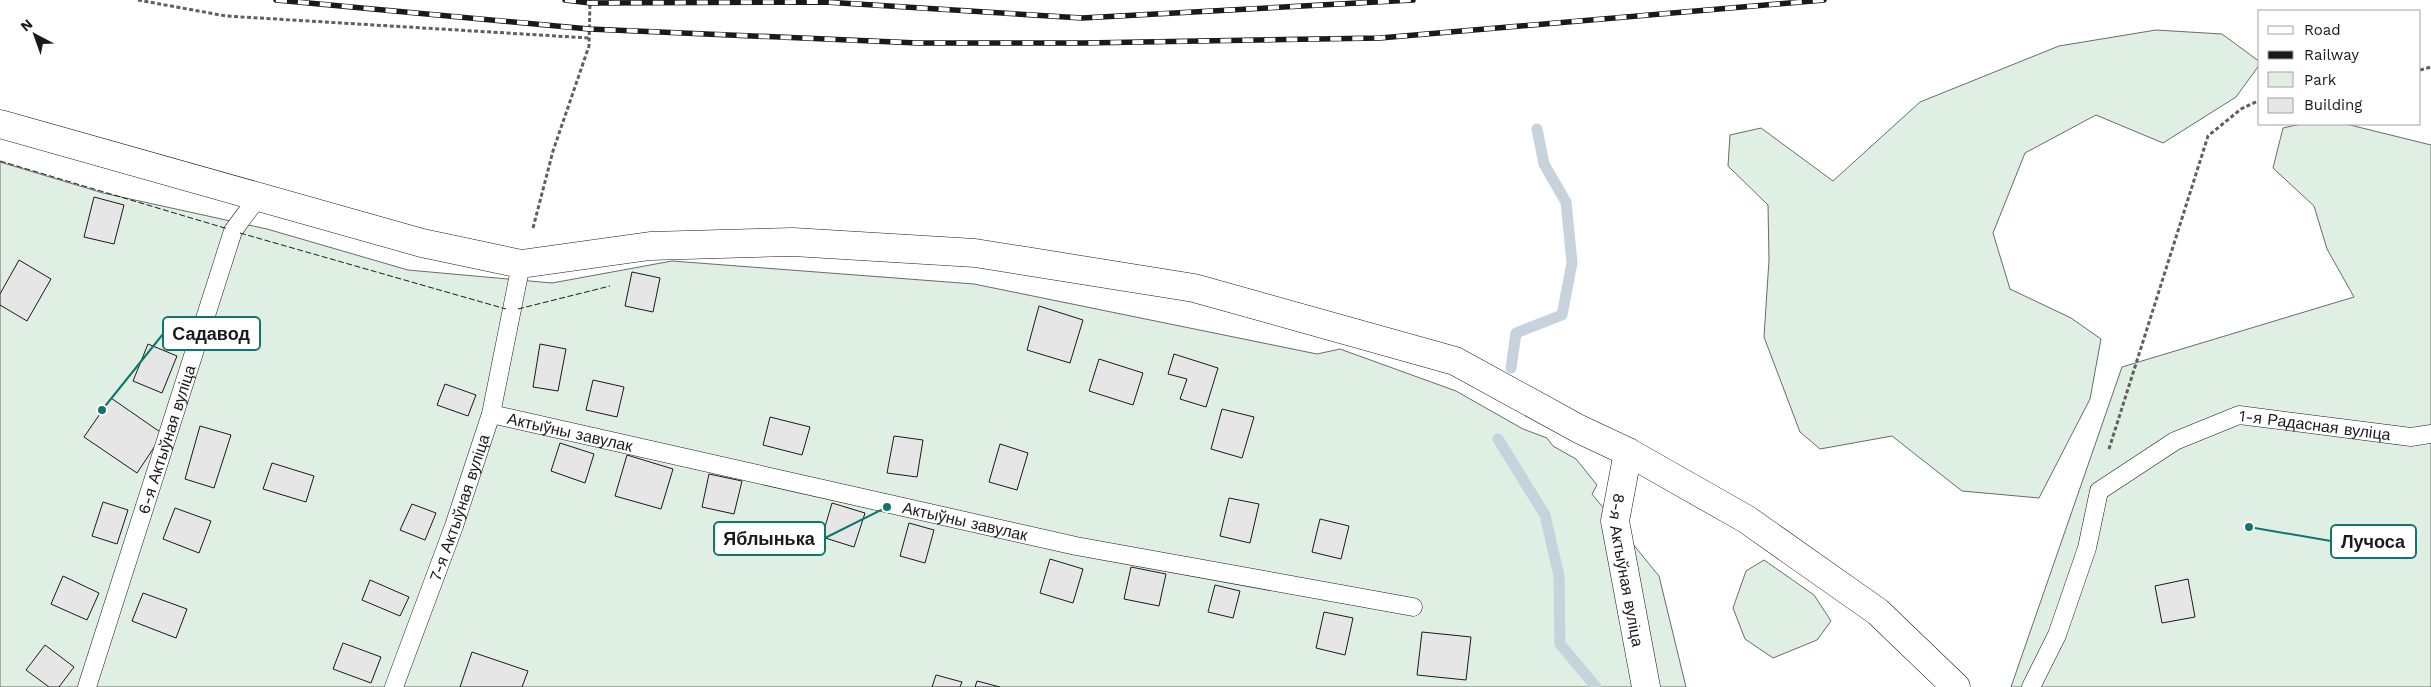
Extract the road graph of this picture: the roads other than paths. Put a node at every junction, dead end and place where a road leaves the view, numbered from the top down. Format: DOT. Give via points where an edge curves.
graph roads {
  1 [pos="0,124"];
  2 [pos="258,197"];
  3 [pos="521,264"];
  4 [pos="491,414"];
  5 [pos="2431,434"];
  6 [pos="1628,452"];
  7 [pos="1413,607"];
  8 [pos="86,687"];
  9 [pos="394,687"];
  10 [pos="1646,687"];
  11 [pos="1956,687"];
  12 [pos="2031,687"];
  1 -- 2 [label="street"];
  2 -- 3 [label="street" via="422,243"];
  2 -- 8 [label="lane, 6-я Актыўная вуліца" via="233,231"];
  3 -- 4 [label="lane, 7-я Актыўная вуліца"];
  3 -- 6 [label="street" via="650,246 793,242 976,253 1194,288 1455,361 1578,429"];
  4 -- 7 [label="lane, Актыўны завулак" via="1076,546"];
  4 -- 9 [label="lane, 7-я Актыўная вуліца" via="454,526"];
  5 -- 12 [label="lane, 1-я Радасная вуліца" via="2410,437 2238,415 2175,441 2100,490 2086,548 2056,635"];
  6 -- 10 [label="street, 8-я Актыўная вуліца" via="1615,521"];
  6 -- 11 [label="street" via="1746,518 1878,612"];
}
